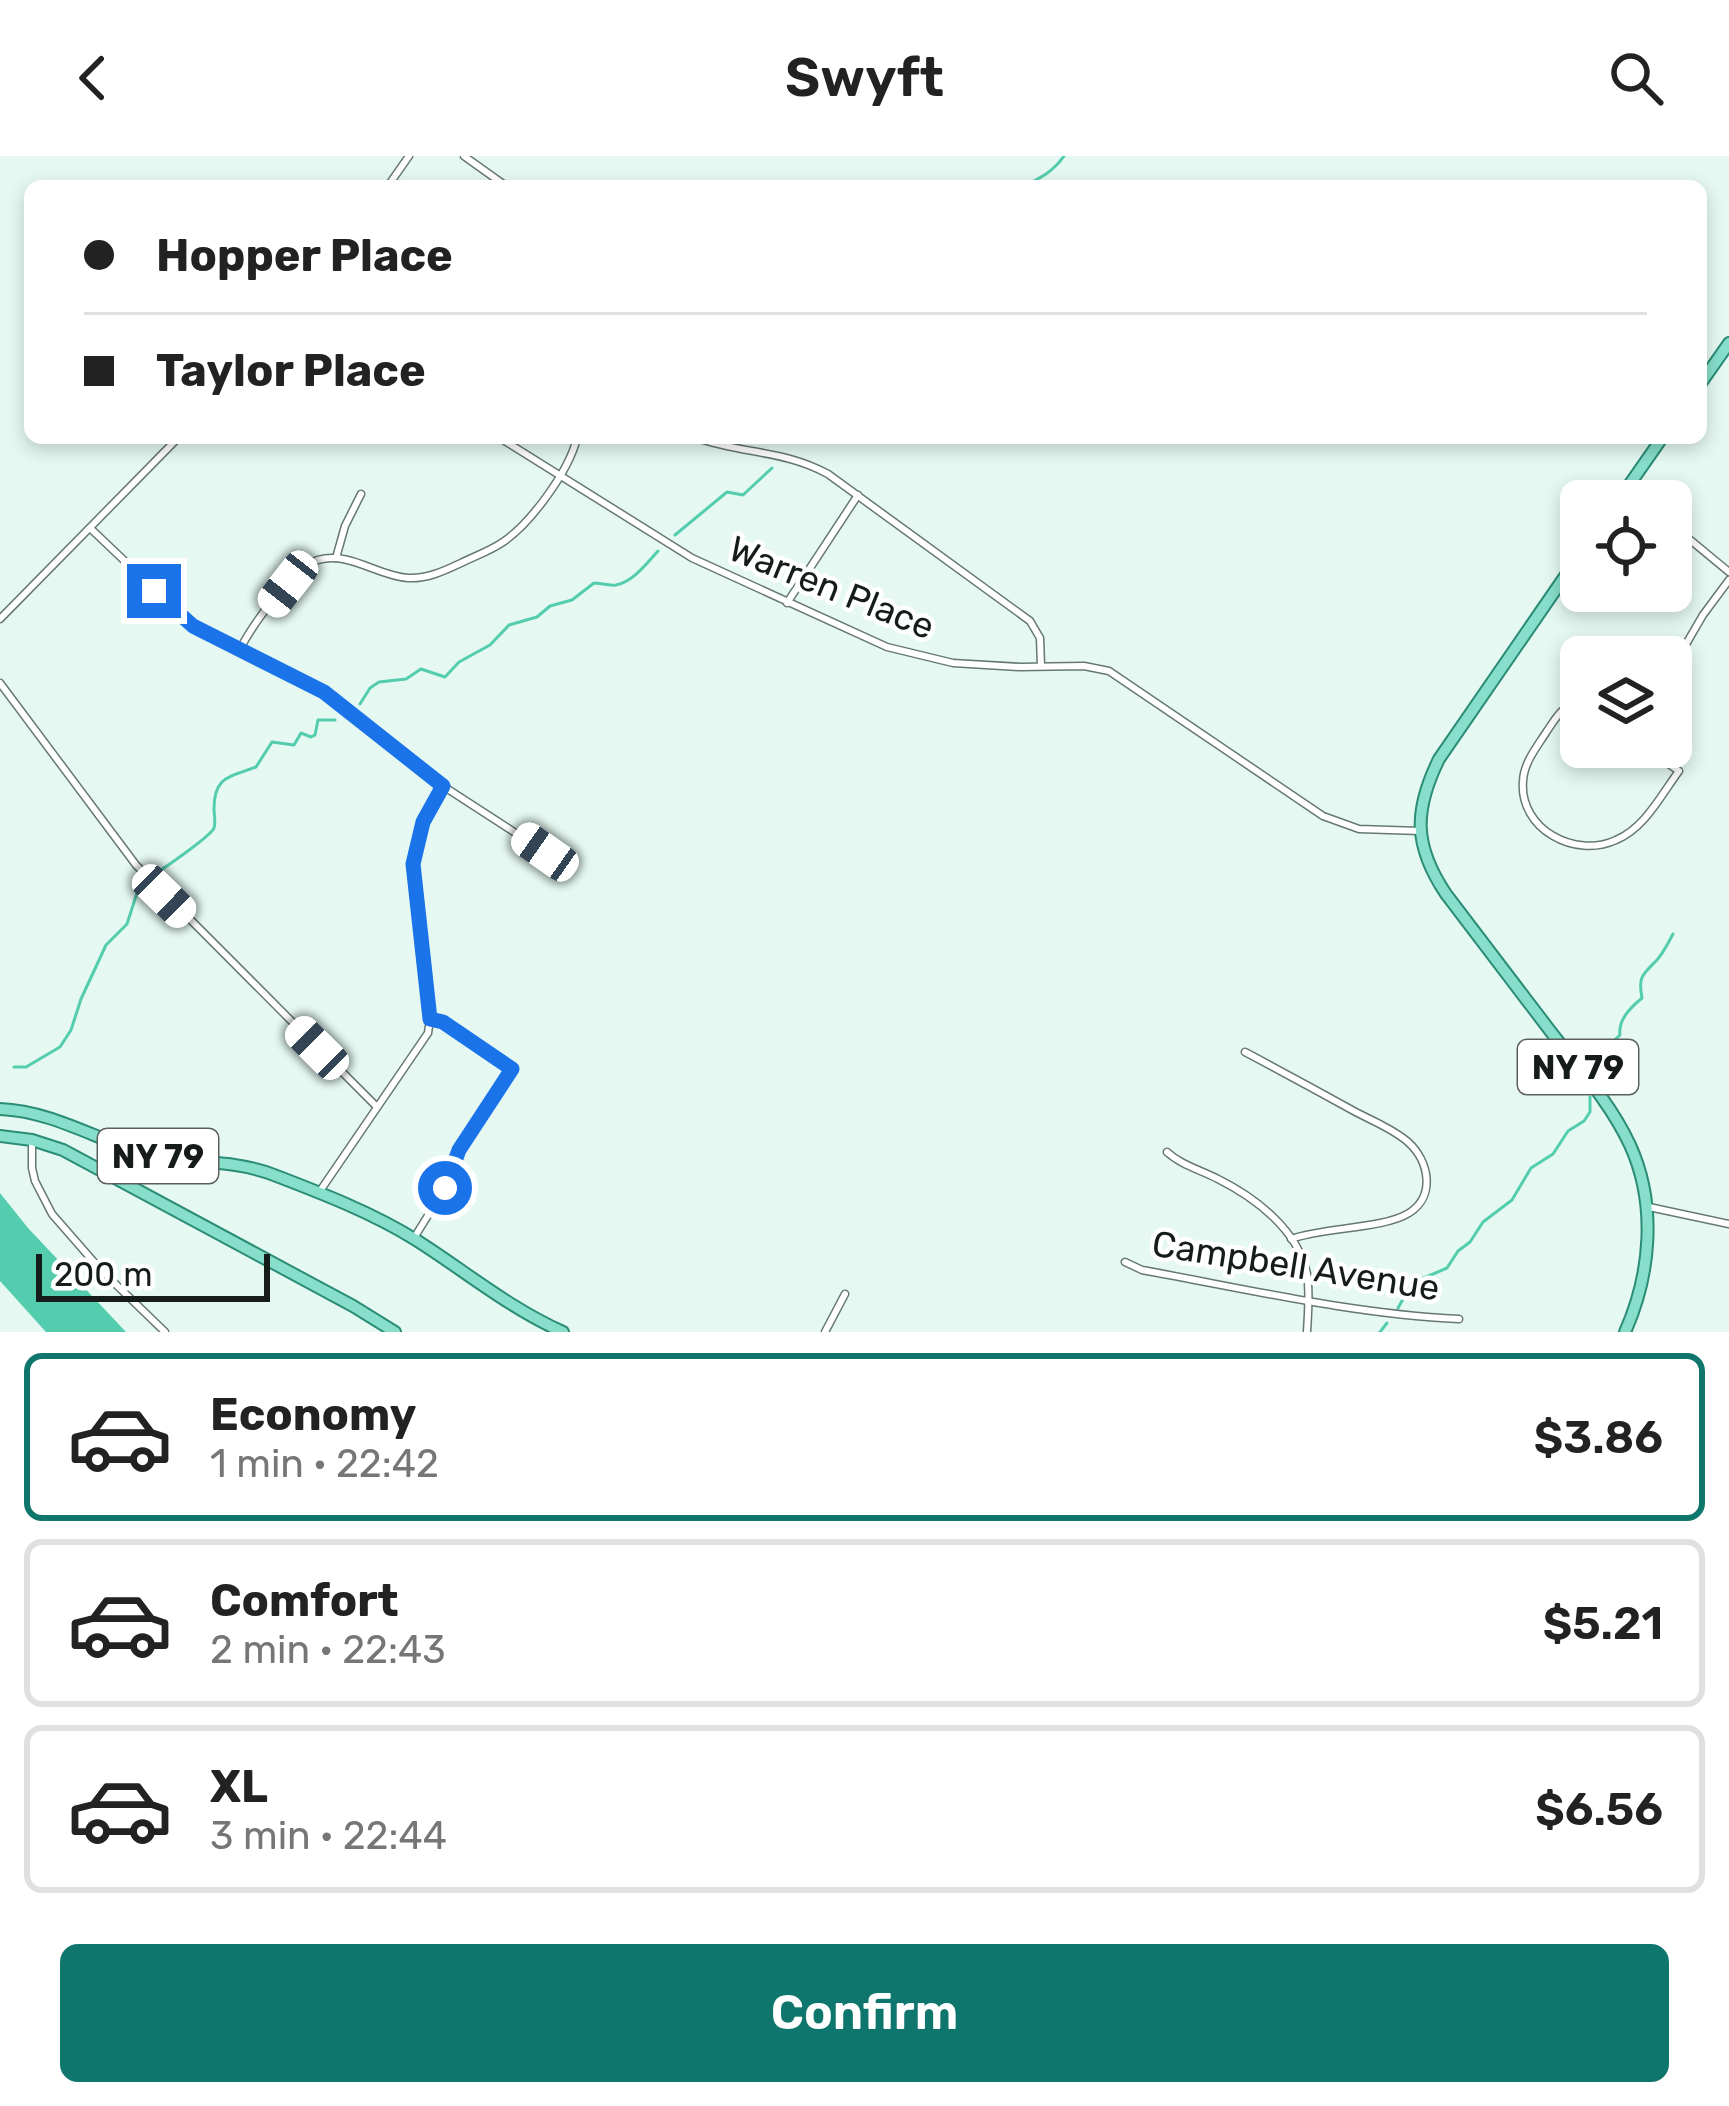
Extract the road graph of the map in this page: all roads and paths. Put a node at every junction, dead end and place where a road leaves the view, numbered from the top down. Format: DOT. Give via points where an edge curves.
graph roads {
  1 [pos="464,156"];
  2 [pos="498,180"];
  3 [pos="1729,343"];
  4 [pos="1707,374"];
  5 [pos="172,444"];
  6 [pos="509,444"];
  7 [pos="576,444"];
  8 [pos="725,444"];
  9 [pos="1658,444"];
  10 [pos="559,476"];
  11 [pos="1632,480"];
  12 [pos="361,494"];
  13 [pos="858,495"];
  14 [pos="90,528"];
  15 [pos="1692,543"];
  16 [pos="336,558"];
  17 [pos="1729,576"];
  18 [pos="1560,584"];
  19 [pos="787,603"];
  20 [pos="0,619"];
  21 [pos="1691,636"];
  22 [pos="240,650"];
  23 [pos="1041,666"];
  24 [pos="0,683"];
  25 [pos="1560,712"];
  26 [pos="1674,768"];
  27 [pos="443,786"];
  28 [pos="1420,831"];
  29 [pos="545,852"];
  30 [pos="430,1019"];
  31 [pos="1245,1052"];
  32 [pos="377,1107"];
  33 [pos="0,1109"];
  34 [pos="0,1136"];
  35 [pos="32,1141"];
  36 [pos="1167,1152"];
  37 [pos="318,1194"];
  38 [pos="1646,1206"];
  39 [pos="1729,1224"];
  40 [pos="414,1238"];
  41 [pos="1291,1239"];
  42 [pos="1125,1262"];
  43 [pos="845,1294"];
  44 [pos="1309,1301"];
  45 [pos="1459,1319"];
  46 [pos="165,1332"];
  47 [pos="395,1332"];
  48 [pos="563,1332"];
  49 [pos="825,1332"];
  50 [pos="1307,1332"];
  51 [pos="1625,1332"];
  1 -- 2 [label="street"];
  3 -- 4 [label="main road"];
  5 -- 14 [label="street"];
  6 -- 10 [label="street, Warren Place"];
  7 -- 10 [label="street"];
  8 -- 13 [label="street" via="799,460"];
  9 -- 11 [label="main road"];
  10 -- 16 [label="street" via="508,538 435,574 396,576"];
  10 -- 19 [label="street, Warren Place" via="662,542"];
  12 -- 16 [label="street"];
  13 -- 19 [label="street"];
  13 -- 23 [label="street" via="1030,621"];
  14 -- 20 [label="street"];
  14 -- 22 [label="street" via="181,617"];
  15 -- 17 [label="street"];
  16 -- 22 [label="street" via="295,575"];
  17 -- 21 [label="street"];
  18 -- 28 [label="main road" via="1439,759"];
  19 -- 23 [label="street, Warren Place" via="916,656"];
  22 -- 27 [label="street" via="324,692"];
  23 -- 28 [label="street, Warren Place" via="1116,675 1340,824"];
  24 -- 32 [label="street" via="136,866"];
  25 -- 26 [label="street" via="1525,769 1523,799 1534,821 1574,845 1630,832"];
  27 -- 29 [label="street"];
  27 -- 30 [label="street" via="413,864"];
  28 -- 38 [label="main road, NY 79" via="1445,894 1622,1130"];
  30 -- 32 [label="street"];
  30 -- 40 [label="street" via="512,1069"];
  31 -- 41 [label="street" via="1398,1135 1426,1172 1424,1196 1407,1214"];
  32 -- 37 [label="street"];
  33 -- 37 [label="main road, NY 79" via="61,1121 144,1154 248,1166"];
  34 -- 35 [label="main road"];
  35 -- 46 [label="street" via="35,1181 52,1214"];
  35 -- 47 [label="main road" via="63,1150"];
  36 -- 41 [label="street" via="1246,1196"];
  37 -- 40 [label="main road, NY 79"];
  38 -- 39 [label="street"];
  38 -- 51 [label="main road, NY 79" via="1646,1264"];
  40 -- 48 [label="main road, NY 79"];
  41 -- 44 [label="street"];
  42 -- 44 [label="street, Campbell Avenue"];
  43 -- 49 [label="street"];
  44 -- 45 [label="street, Campbell Avenue"];
  44 -- 50 [label="street"];
}
